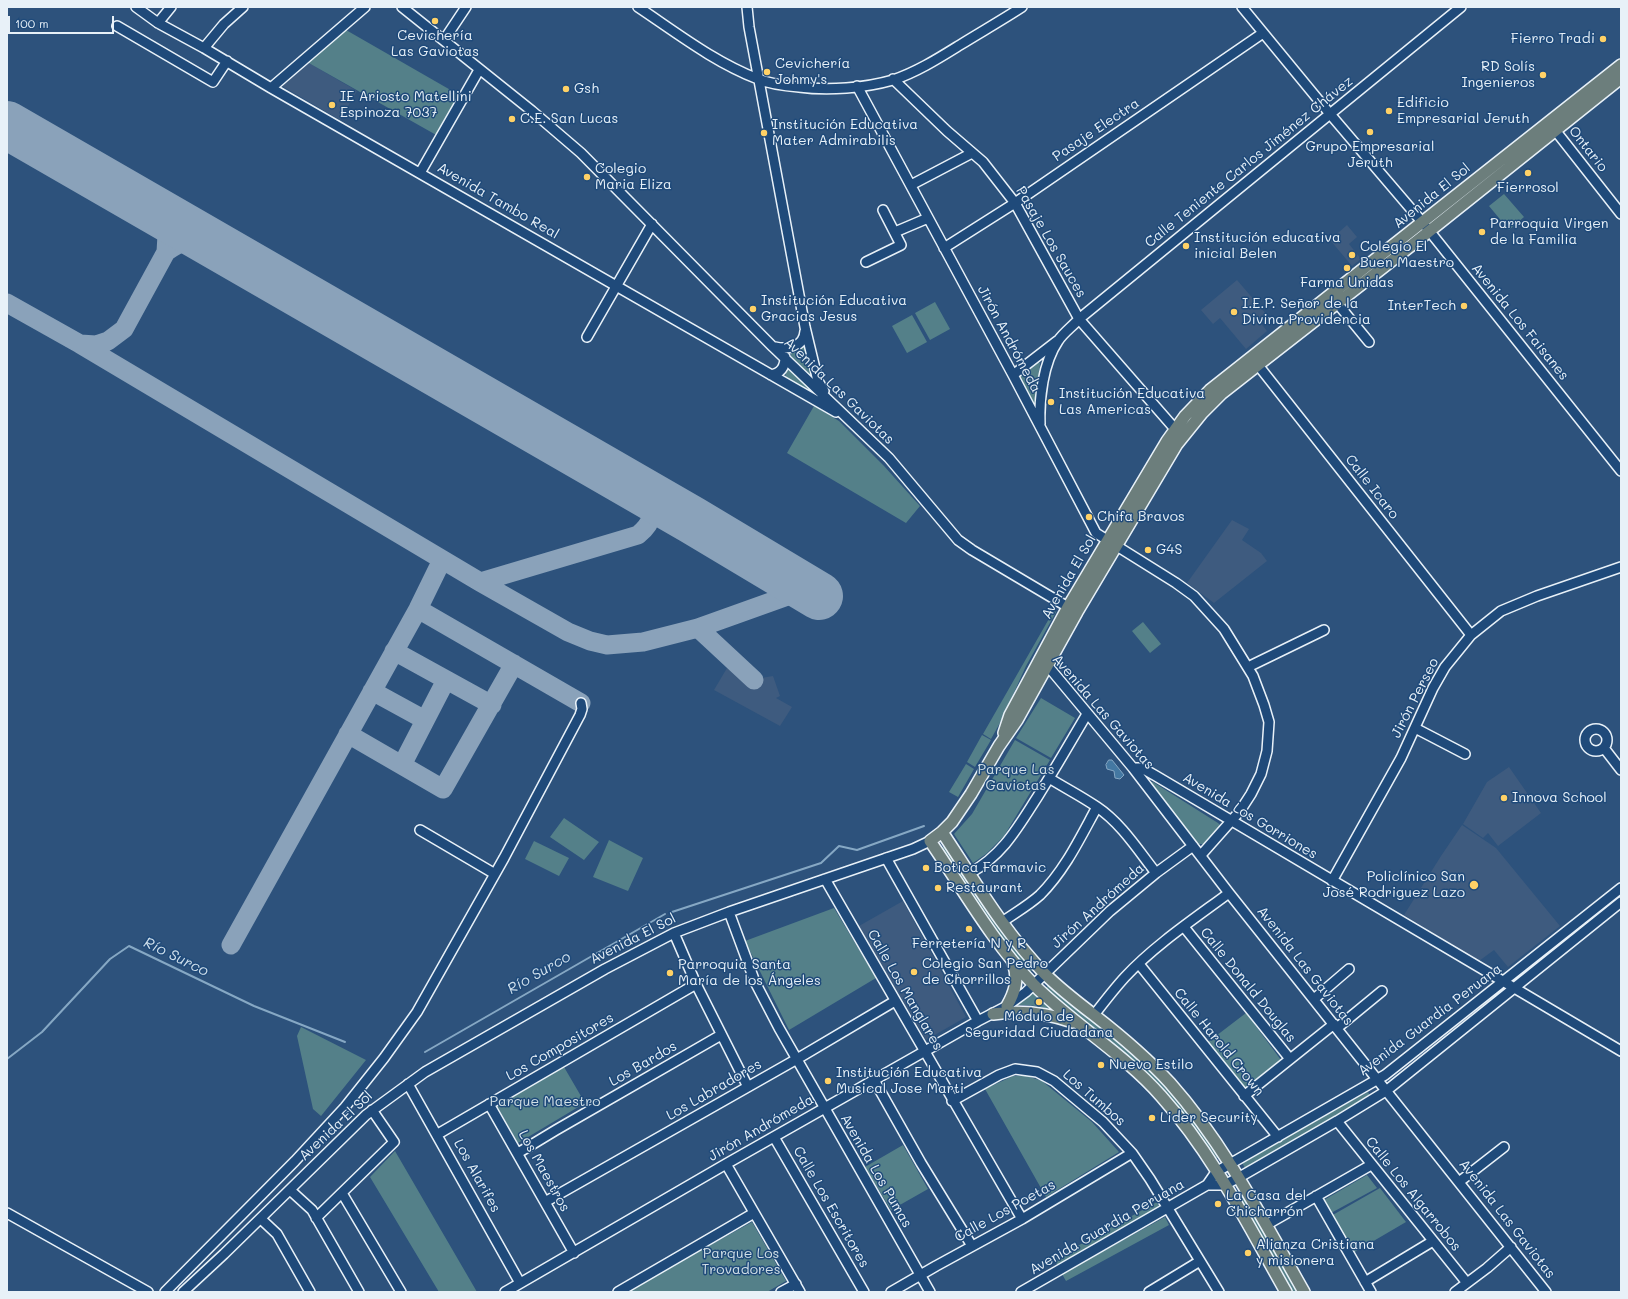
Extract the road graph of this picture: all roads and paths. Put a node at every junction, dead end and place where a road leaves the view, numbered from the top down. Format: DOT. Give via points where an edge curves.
graph roads {
  1 [pos="136,7"];
  2 [pos="171,7"];
  3 [pos="243,7"];
  4 [pos="365,7"];
  5 [pos="402,7"];
  6 [pos="466,7"];
  7 [pos="638,7"];
  8 [pos="747,7"];
  9 [pos="1022,7"];
  10 [pos="1242,7"];
  11 [pos="1455,9"];
  12 [pos="158,23"];
  13 [pos="117,26"];
  14 [pos="1263,33"];
  15 [pos="444,40"];
  16 [pos="204,48"];
  17 [pos="227,61"];
  18 [pos="1621,65"];
  19 [pos="479,70"];
  20 [pos="1621,78"];
  21 [pos="760,80"];
  22 [pos="893,80"];
  23 [pos="857,86"];
  24 [pos="271,88"];
  25 [pos="1330,114"];
  26 [pos="1552,126"];
  27 [pos="972,153"];
  28 [pos="420,173"];
  29 [pos="911,185"];
  30 [pos="1015,203"];
  31 [pos="883,210"];
  32 [pos="1621,214"];
  33 [pos="928,218"];
  34 [pos="652,224"];
  35 [pos="1426,227"];
  36 [pos="895,232"];
  37 [pos="944,248"];
  38 [pos="866,262"];
  39 [pos="615,285"];
  40 [pos="1337,303"];
  41 [pos="1079,319"];
  42 [pos="805,327"];
  43 [pos="587,337"];
  44 [pos="1058,341"];
  45 [pos="1369,342"];
  46 [pos="774,347"];
  47 [pos="785,357"];
  48 [pos="1255,361"];
  49 [pos="771,375"];
  50 [pos="1013,375"];
  51 [pos="847,418"];
  52 [pos="1041,428"];
  53 [pos="1174,429"];
  54 [pos="1621,472"];
  55 [pos="1112,544"];
  56 [pos="1621,567"];
  57 [pos="1073,610"];
  58 [pos="1324,630"];
  59 [pos="1471,635"];
  60 [pos="1043,662"];
  61 [pos="1248,667"];
  62 [pos="581,703"];
  63 [pos="1087,714"];
  64 [pos="1415,728"];
  65 [pos="1604,748"];
  66 [pos="1464,754"];
  67 [pos="1133,768"];
  68 [pos="1621,770"];
  69 [pos="1049,778"];
  70 [pos="1098,807"];
  71 [pos="1231,821"];
  72 [pos="420,830"];
  73 [pos="942,832"];
  74 [pos="930,841"];
  75 [pos="1194,846"];
  76 [pos="1201,855"];
  77 [pos="886,858"];
  78 [pos="970,873"];
  79 [pos="1156,873"];
  80 [pos="495,874"];
  81 [pos="825,879"];
  82 [pos="1332,881"];
  83 [pos="1621,888"];
  84 [pos="1229,893"];
  85 [pos="1621,902"];
  86 [pos="729,912"];
  87 [pos="1002,922"];
  88 [pos="1184,927"];
  89 [pos="674,933"];
  90 [pos="1542,950"];
  91 [pos="1548,959"];
  92 [pos="1012,960"];
  93 [pos="1139,964"];
  94 [pos="1349,969"];
  95 [pos="1045,974"];
  96 [pos="1504,982"];
  97 [pos="696,984"];
  98 [pos="1034,984"];
  99 [pos="1513,988"];
  100 [pos="1382,991"];
  101 [pos="1314,999"];
  102 [pos="895,1001"];
  103 [pos="1007,1006"];
  104 [pos="993,1014"];
  105 [pos="1094,1015"];
  106 [pos="978,1021"];
  107 [pos="1335,1026"];
  108 [pos="1083,1028"];
  109 [pos="721,1035"];
  110 [pos="1621,1050"];
  111 [pos="925,1051"];
  112 [pos="797,1059"];
  113 [pos="1290,1060"];
  114 [pos="874,1080"];
  115 [pos="1378,1080"];
  116 [pos="408,1084"];
  117 [pos="748,1087"];
  118 [pos="1386,1090"];
  119 [pos="1244,1096"];
  120 [pos="952,1101"];
  121 [pos="489,1104"];
  122 [pos="824,1108"];
  123 [pos="372,1110"];
  124 [pos="1337,1121"];
  125 [pos="438,1134"];
  126 [pos="774,1137"];
  127 [pos="1278,1137"];
  128 [pos="1504,1147"];
  129 [pos="518,1153"];
  130 [pos="1132,1153"];
  131 [pos="726,1164"];
  132 [pos="1230,1164"];
  133 [pos="1371,1165"];
  134 [pos="1216,1172"];
  135 [pos="1238,1178"];
  136 [pos="1459,1182"];
  137 [pos="1207,1185"];
  138 [pos="1224,1185"];
  139 [pos="290,1190"];
  140 [pos="342,1193"];
  141 [pos="1316,1196"];
  142 [pos="545,1202"];
  143 [pos="1167,1207"];
  144 [pos="7,1213"];
  145 [pos="754,1213"];
  146 [pos="316,1218"];
  147 [pos="261,1219"];
  148 [pos="1022,1219"];
  149 [pos="1266,1225"];
  150 [pos="1433,1242"];
  151 [pos="972,1246"];
  152 [pos="1511,1247"];
  153 [pos="574,1253"];
  154 [pos="1200,1261"];
  155 [pos="920,1275"];
  156 [pos="1365,1282"];
  157 [pos="520,1283"];
  158 [pos="1467,1283"];
  159 [pos="798,1288"];
  160 [pos="148,1292"];
  161 [pos="165,1292"];
  162 [pos="183,1292"];
  163 [pos="310,1292"];
  164 [pos="359,1292"];
  165 [pos="401,1292"];
  166 [pos="505,1292"];
  167 [pos="618,1292"];
  168 [pos="781,1292"];
  169 [pos="864,1292"];
  170 [pos="891,1292"];
  171 [pos="930,1292"];
  172 [pos="1021,1292"];
  173 [pos="1150,1292"];
  174 [pos="1219,1292"];
  175 [pos="1286,1292"];
  176 [pos="1304,1292"];
  177 [pos="1371,1292"];
  178 [pos="1455,1292"];
  179 [pos="1545,1292"];
  1 -- 12 [label="street, Avenida Tambo Real"];
  2 -- 12 [label="street"];
  3 -- 16 [label="street" via="224,24"];
  4 -- 24 [label="street"];
  5 -- 15 [label="street, Avenida Las Gaviotas"];
  6 -- 15 [label="street"];
  7 -- 21 [label="street" via="715,58"];
  8 -- 21 [label="street"];
  9 -- 22 [label="street" via="932,62"];
  10 -- 14 [label="street, Avenida Los Faisanes"];
  11 -- 25 [label="street, Calle Teniente Carlos Jiménez Chávez"];
  12 -- 16 [label="street, Avenida Tambo Real"];
  13 -- 17 [label="street" via="213,82"];
  14 -- 25 [label="street, Avenida Los Faisanes"];
  14 -- 30 [label="street, Pasaje Electra"];
  15 -- 19 [label="street, Avenida Las Gaviotas"];
  16 -- 17 [label="street, Avenida Tambo Real"];
  17 -- 24 [label="street, Avenida Tambo Real"];
  18 -- 26 [label="main road, Avenida El Sol"];
  19 -- 28 [label="street"];
  19 -- 34 [label="street, Avenida Las Gaviotas" via="532,110 581,153"];
  20 -- 26 [label="main road, Avenida El Sol"];
  21 -- 23 [label="street" via="808,88"];
  21 -- 42 [label="street"];
  22 -- 23 [label="street"];
  22 -- 27 [label="street, Pasaje Los Sauces"];
  23 -- 29 [label="street, Jirón Andrómeda"];
  24 -- 28 [label="street, Avenida Tambo Real"];
  25 -- 35 [label="street, Avenida Los Faisanes"];
  25 -- 41 [label="street, Calle Teniente Carlos Jiménez Chávez"];
  26 -- 32 [label="street, Ontario"];
  26 -- 35 [label="main road, Avenida El Sol"];
  27 -- 29 [label="street"];
  27 -- 30 [label="street, Pasaje Los Sauces" via="983,162"];
  28 -- 39 [label="street, Avenida Tambo Real"];
  29 -- 33 [label="street, Jirón Andrómeda"];
  30 -- 37 [label="street, Pasaje Electra"];
  30 -- 41 [label="street, Pasaje Los Sauces"];
  31 -- 36 [label="street"];
  33 -- 36 [label="street"];
  33 -- 37 [label="street, Jirón Andrómeda"];
  34 -- 39 [label="street"];
  34 -- 46 [label="street, Avenida Las Gaviotas"];
  35 -- 40 [label="main road, Avenida El Sol"];
  35 -- 48 [label="main road, Avenida El Sol"];
  35 -- 54 [label="street, Avenida Los Faisanes"];
  36 -- 38 [label="street" via="901,245"];
  37 -- 50 [label="street, Jirón Andrómeda"];
  39 -- 43 [label="street"];
  39 -- 49 [label="street, Avenida Tambo Real"];
  40 -- 45 [label="street"];
  40 -- 48 [label="main road, Avenida El Sol"];
  41 -- 44 [label="street, Calle Teniente Carlos Jiménez Chávez"];
  41 -- 53 [label="street, Pasaje Los Sauces"];
  42 -- 46 [label="street" via="805,337 797,345 784,349"];
  42 -- 51 [label="street" via="820,386"];
  44 -- 50 [label="street, Calle Teniente Carlos Jiménez Chávez"];
  44 -- 52 [label="street, Calle Teniente Carlos Jiménez Chávez" via="1049,361 1043,385"];
  46 -- 47 [label="street, Avenida Las Gaviotas"];
  47 -- 49 [label="street" via="783,369"];
  47 -- 51 [label="street, Avenida Las Gaviotas"];
  48 -- 53 [label="main road, Avenida El Sol" via="1210,390"];
  48 -- 55 [label="main road, Avenida El Sol" via="1185,433"];
  48 -- 59 [label="street, Calle Icaro"];
  49 -- 51 [label="street, Avenida Tambo Real"];
  50 -- 52 [label="street, Jirón Andrómeda"];
  51 -- 57 [label="street, Avenida Las Gaviotas" via="889,458 958,540"];
  52 -- 55 [label="street, Jirón Andrómeda" via="1096,533"];
  53 -- 55 [label="main road, Avenida El Sol"];
  55 -- 57 [label="main road, Avenida El Sol"];
  55 -- 61 [label="street, Jirón Andrómeda" via="1194,596 1224,629"];
  56 -- 59 [label="street, Jirón Perseo" via="1501,611"];
  57 -- 60 [label="main road, Avenida El Sol"];
  58 -- 61 [label="street"];
  59 -- 64 [label="street, Jirón Perseo" via="1445,668"];
  60 -- 63 [label="street, Avenida Las Gaviotas"];
  60 -- 73 [label="main road, Avenida El Sol" via="1010,715 999,746 972,794"];
  61 -- 71 [label="street, Jirón Andrómeda" via="1267,703 1267,751 1261,774 1251,794"];
  62 -- 80 [label="street" via="580,715"];
  63 -- 67 [label="street, Avenida Las Gaviotas"];
  63 -- 69 [label="street"];
  64 -- 66 [label="street"];
  64 -- 82 [label="street, Jirón Perseo"];
  65 -- 68 [label="street"];
  67 -- 71 [label="street, Avenida Los Gorriones" via="1142,768"];
  67 -- 75 [label="street, Avenida Las Gaviotas"];
  69 -- 70 [label="street"];
  69 -- 78 [label="street" via="1007,843 992,858"];
  70 -- 79 [label="street" via="1126,834"];
  70 -- 87 [label="street" via="1057,875 1034,900"];
  71 -- 76 [label="street, Jirón Andrómeda"];
  71 -- 82 [label="street, Avenida Los Gorriones"];
  72 -- 80 [label="street"];
  73 -- 74 [label="main road, Avenida El Sol"];
  73 -- 78 [label="main road"];
  74 -- 77 [label="street, Avenida El Sol"];
  74 -- 92 [label="main road"];
  75 -- 76 [label="street, Avenida Las Gaviotas"];
  75 -- 79 [label="street, Jirón Andrómeda"];
  76 -- 84 [label="street, Avenida Las Gaviotas"];
  77 -- 81 [label="street, Avenida El Sol"];
  77 -- 106 [label="street"];
  78 -- 87 [label="main road"];
  79 -- 95 [label="street, Jirón Andrómeda" via="1104,916"];
  80 -- 161 [label="street" via="417,1012 384,1058 345,1107 295,1161"];
  81 -- 86 [label="street, Avenida El Sol"];
  81 -- 102 [label="street, Calle Los Manglares"];
  82 -- 96 [label="street, Avenida Los Gorriones"];
  83 -- 90 [label="street, Avenida Guardia Peruana"];
  84 -- 88 [label="street"];
  84 -- 101 [label="street, Avenida Las Gaviotas"];
  85 -- 91 [label="street, Avenida Guardia Peruana"];
  86 -- 89 [label="street, Avenida El Sol"];
  86 -- 112 [label="street, Avenida Los Pumas" via="755,982"];
  87 -- 95 [label="main road" via="1029,958"];
  88 -- 93 [label="street"];
  88 -- 113 [label="street, Calle Donald Douglas"];
  89 -- 97 [label="street"];
  89 -- 116 [label="street, Avenida El Sol" via="542,1005"];
  90 -- 91 [label="street"];
  90 -- 96 [label="street, Avenida Guardia Peruana"];
  91 -- 99 [label="street, Avenida Guardia Peruana"];
  92 -- 98 [label="main road"];
  92 -- 103 [label="main road" via="1016,970 1016,981"];
  93 -- 105 [label="street" via="1125,976"];
  93 -- 119 [label="street, Calle Harold Crown"];
  94 -- 101 [label="street"];
  95 -- 98 [label="street, Jirón Andrómeda"];
  95 -- 105 [label="main road"];
  96 -- 99 [label="street, Avenida Los Gorriones"];
  96 -- 115 [label="street, Avenida Guardia Peruana"];
  97 -- 109 [label="street"];
  97 -- 121 [label="street, Los Compositores"];
  98 -- 103 [label="street, Jirón Andrómeda"];
  98 -- 108 [label="main road"];
  99 -- 110 [label="street, Avenida Los Gorriones"];
  99 -- 118 [label="street, Avenida Guardia Peruana"];
  100 -- 107 [label="street"];
  101 -- 107 [label="street, Avenida Las Gaviotas"];
  102 -- 111 [label="street, Calle Los Manglares"];
  102 -- 112 [label="street, Los Labradores"];
  103 -- 104 [label="street, Jirón Andrómeda"];
  104 -- 106 [label="street, Jirón Andrómeda"];
  104 -- 108 [label="main road" via="1039,1013 1062,1018"];
  105 -- 132 [label="main road" via="1133,1046 1169,1082 1202,1123"];
  106 -- 111 [label="street, Jirón Andrómeda"];
  107 -- 113 [label="street"];
  107 -- 115 [label="street, Avenida Las Gaviotas"];
  108 -- 134 [label="main road" via="1134,1068 1161,1096 1192,1135"];
  109 -- 117 [label="street"];
  109 -- 129 [label="street, Los Bardos"];
  111 -- 114 [label="street, Jirón Andrómeda"];
  111 -- 120 [label="street, Calle Los Manglares"];
  112 -- 117 [label="street, Los Labradores"];
  112 -- 122 [label="street, Avenida Los Pumas"];
  113 -- 119 [label="street"];
  114 -- 122 [label="street, Jirón Andrómeda"];
  114 -- 151 [label="street"];
  115 -- 118 [label="street, Avenida Las Gaviotas"];
  115 -- 127 [label="street, Avenida Guardia Peruana"];
  116 -- 123 [label="street, Avenida El Sol"];
  116 -- 125 [label="street, Los Alarifes"];
  117 -- 142 [label="street, Los Labradores"];
  118 -- 124 [label="street, Avenida Guardia Peruana"];
  118 -- 136 [label="street, Avenida Las Gaviotas"];
  119 -- 127 [label="street, Calle Harold Crown"];
  120 -- 130 [label="street, Los Tumbos" via="1010,1070 1037,1072 1076,1098"];
  120 -- 148 [label="street, Calle Los Manglares"];
  121 -- 125 [label="street, Los Compositores"];
  121 -- 129 [label="street, Los Maestros"];
  122 -- 126 [label="street, Jirón Andrómeda"];
  122 -- 155 [label="street, Avenida Los Pumas"];
  123 -- 139 [label="street, Avenida El Sol"];
  123 -- 140 [label="street" via="394,1142"];
  124 -- 133 [label="street, Calle Los Algarrobos"];
  124 -- 135 [label="street, Avenida Guardia Peruana"];
  125 -- 157 [label="street, Los Alarifes"];
  126 -- 131 [label="street, Jirón Andrómeda"];
  126 -- 169 [label="street, Calle Los Escritores"];
  127 -- 132 [label="street, Avenida Guardia Peruana"];
  128 -- 136 [label="street"];
  129 -- 142 [label="street, Los Maestros"];
  130 -- 143 [label="street, Los Tumbos"];
  130 -- 148 [label="street, Calle Los Poetas"];
  131 -- 145 [label="street"];
  131 -- 153 [label="street, Jirón Andrómeda"];
  132 -- 134 [label="street, Avenida Guardia Peruana"];
  132 -- 135 [label="main road"];
  133 -- 141 [label="street"];
  133 -- 150 [label="street, Calle Los Algarrobos"];
  134 -- 137 [label="street, Avenida Guardia Peruana"];
  134 -- 138 [label="main road"];
  135 -- 138 [label="street, Avenida Guardia Peruana"];
  135 -- 149 [label="main road"];
  136 -- 152 [label="street, Avenida Las Gaviotas"];
  137 -- 138 [label="street, Avenida Guardia Peruana"];
  137 -- 143 [label="street, Avenida Guardia Peruana"];
  138 -- 175 [label="main road"];
  139 -- 146 [label="street" via="312,1210"];
  139 -- 147 [label="street, Avenida El Sol"];
  140 -- 146 [label="street"];
  140 -- 165 [label="street"];
  141 -- 149 [label="street"];
  141 -- 156 [label="street"];
  142 -- 153 [label="street, Los Maestros"];
  143 -- 154 [label="street, Los Tumbos"];
  143 -- 172 [label="street, Avenida Guardia Peruana"];
  144 -- 160 [label="street"];
  145 -- 159 [label="street"];
  145 -- 167 [label="street"];
  146 -- 164 [label="street"];
  147 -- 162 [label="street, Avenida El Sol"];
  147 -- 163 [label="street" via="277,1234"];
  148 -- 151 [label="street, Calle Los Poetas"];
  149 -- 176 [label="main road"];
  150 -- 156 [label="street"];
  150 -- 158 [label="street, Calle Los Algarrobos"];
  151 -- 155 [label="street, Calle Los Poetas"];
  152 -- 158 [label="street"];
  152 -- 179 [label="street, Avenida Las Gaviotas"];
  153 -- 157 [label="street, Jirón Andrómeda"];
  154 -- 173 [label="street"];
  154 -- 174 [label="street, Los Tumbos"];
  155 -- 170 [label="street, Calle Los Poetas"];
  155 -- 171 [label="street, Avenida Los Pumas"];
  156 -- 177 [label="street"];
  157 -- 166 [label="street, Jirón Andrómeda"];
  158 -- 178 [label="street"];
  159 -- 168 [label="street"];
}
